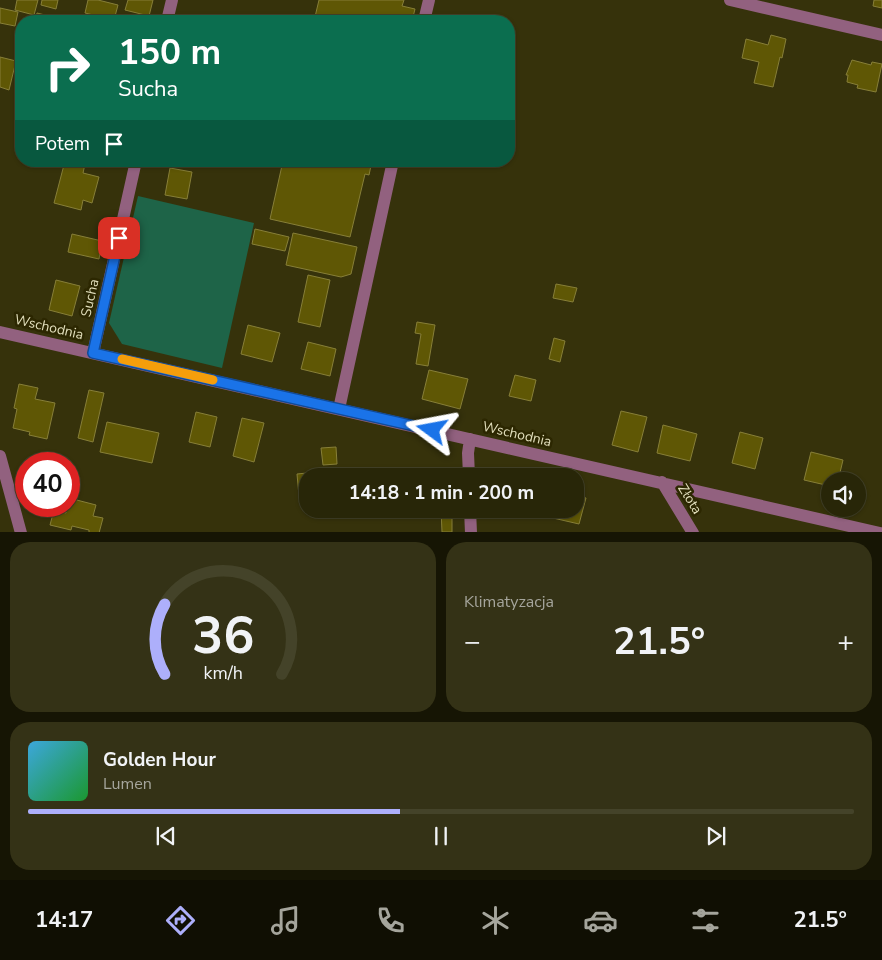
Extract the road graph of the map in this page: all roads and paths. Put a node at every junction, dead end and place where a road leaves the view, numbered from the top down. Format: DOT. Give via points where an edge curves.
graph roads {
  1 [pos="172,0"];
  2 [pos="429,0"];
  3 [pos="730,0"];
  4 [pos="168,15"];
  5 [pos="425,15"];
  6 [pos="882,35"];
  7 [pos="135,167"];
  8 [pos="392,167"];
  9 [pos="0,332"];
  10 [pos="93,353"];
  11 [pos="339,409"];
  12 [pos="470,439"];
  13 [pos="0,456"];
  14 [pos="469,468"];
  15 [pos="662,482"];
  16 [pos="470,518"];
  17 [pos="21,532"];
  18 [pos="471,532"];
  19 [pos="693,532"];
  20 [pos="880,532"];
  1 -- 4 [label="street"];
  2 -- 5 [label="street"];
  3 -- 6 [label="street"];
  7 -- 10 [label="street, Sucha"];
  8 -- 11 [label="street"];
  9 -- 10 [label="street, Wschodnia"];
  10 -- 11 [label="street, Wschodnia"];
  11 -- 12 [label="street, Wschodnia"];
  12 -- 14 [label="street"];
  12 -- 15 [label="street, Wschodnia"];
  13 -- 17 [label="street"];
  15 -- 19 [label="street, Złota"];
  15 -- 20 [label="street, Wschodnia"];
  16 -- 18 [label="street"];
}
